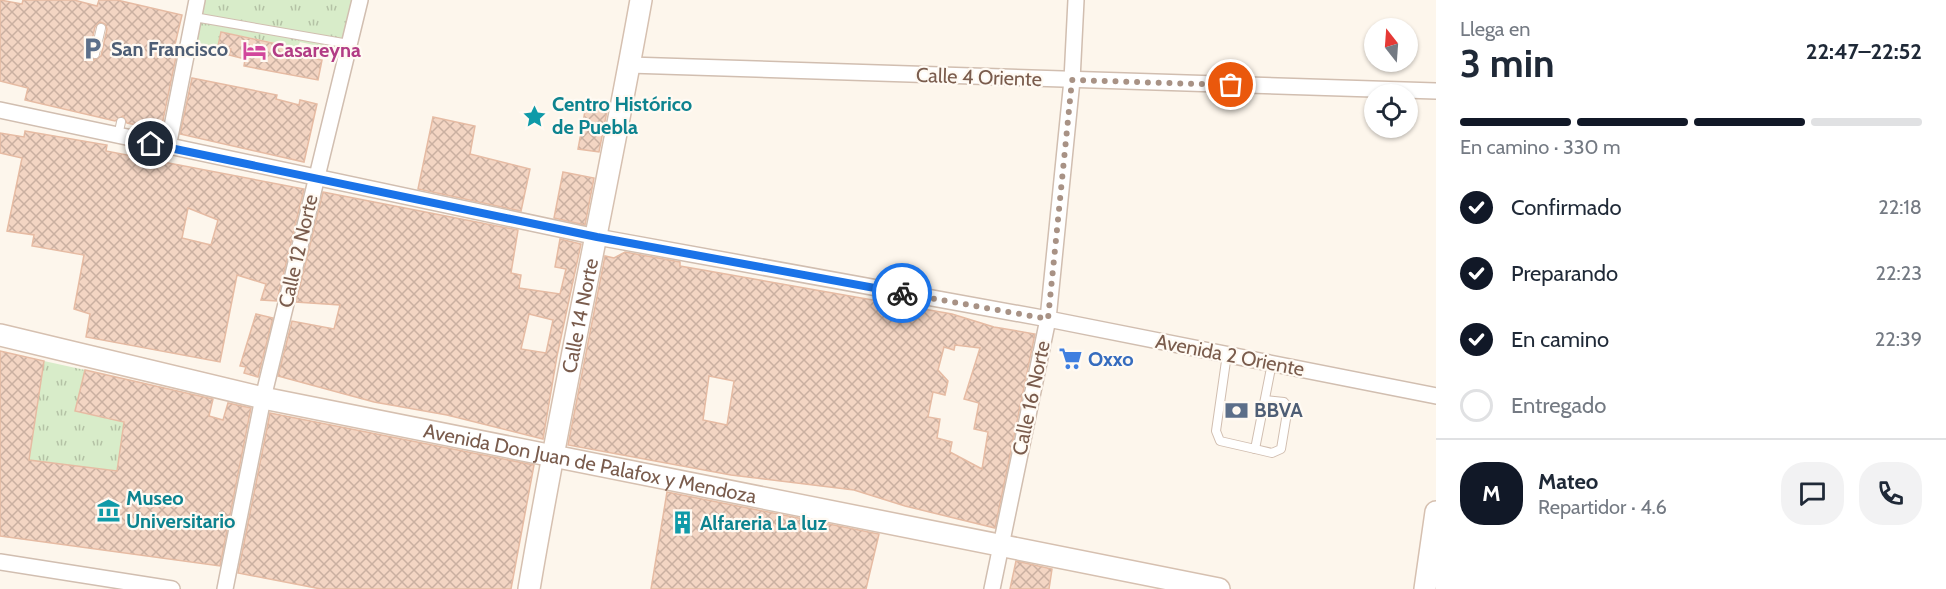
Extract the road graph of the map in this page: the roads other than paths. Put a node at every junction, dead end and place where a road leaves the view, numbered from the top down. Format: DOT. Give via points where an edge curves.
graph roads {
  1 [pos="197,0"];
  2 [pos="360,0"];
  3 [pos="641,0"];
  4 [pos="1076,0"];
  5 [pos="194,17"];
  6 [pos="101,28"];
  7 [pos="349,44"];
  8 [pos="95,54"];
  9 [pos="629,65"];
  10 [pos="1072,80"];
  11 [pos="1436,91"];
  12 [pos="0,110"];
  13 [pos="168,147"];
  14 [pos="315,178"];
  15 [pos="597,237"];
  16 [pos="1048,319"];
  17 [pos="0,336"];
  18 [pos="1227,354"];
  19 [pos="1272,363"];
  20 [pos="1436,396"];
  21 [pos="263,398"];
  22 [pos="1266,400"];
  23 [pos="1255,449"];
  24 [pos="552,454"];
  25 [pos="1436,512"];
  26 [pos="1001,545"];
  27 [pos="0,562"];
  28 [pos="172,589"];
  29 [pos="225,589"];
  30 [pos="530,589"];
  31 [pos="992,589"];
  32 [pos="1220,589"];
  33 [pos="1425,589"];
  1 -- 5 [label="street"];
  2 -- 7 [label="street, Calle 12 Norte"];
  3 -- 9 [label="main road, Calle 14 Norte"];
  4 -- 10 [label="street, Calle 16 Norte"];
  5 -- 7 [label="lane"];
  5 -- 13 [label="street"];
  6 -- 8 [label="lane"];
  7 -- 14 [label="street, Calle 12 Norte"];
  9 -- 10 [label="street, Calle 4 Oriente"];
  9 -- 15 [label="main road, Calle 14 Norte"];
  10 -- 11 [label="street, Calle 4 Oriente"];
  10 -- 16 [label="street, Calle 16 Norte"];
  12 -- 13 [label="street, Avenida 2 Oriente" via="119,129"];
  13 -- 14 [label="street, Avenida 2 Oriente"];
  14 -- 15 [label="street, Avenida 2 Oriente"];
  14 -- 21 [label="street, Calle 12 Norte"];
  15 -- 16 [label="street, Avenida 2 Oriente"];
  15 -- 24 [label="main road, Calle 14 Norte"];
  16 -- 18 [label="street, Avenida 2 Oriente"];
  16 -- 26 [label="street, Calle 16 Norte"];
  17 -- 21 [label="main road, Avenida Don Juan de Palafox y Mendoza"];
  18 -- 19 [label="street, Avenida 2 Oriente"];
  18 -- 23 [label="lane" via="1216,436 1225,444"];
  19 -- 20 [label="street, Avenida 2 Oriente"];
  19 -- 22 [label="lane"];
  21 -- 24 [label="main road, Avenida Don Juan de Palafox y Mendoza"];
  21 -- 29 [label="street, Calle 12 Norte"];
  22 -- 23 [label="lane"];
  22 -- 23 [label="lane" via="1284,402 1288,407 1281,449 1272,453"];
  24 -- 26 [label="main road, Avenida Don Juan de Palafox y Mendoza"];
  24 -- 30 [label="main road, Calle 14 Norte"];
  25 -- 33 [label="main road"];
  26 -- 31 [label="street, Calle 16 Norte"];
  26 -- 32 [label="main road, Avenida Don Juan de Palafox y Mendoza"];
  27 -- 28 [label="street"];
}
